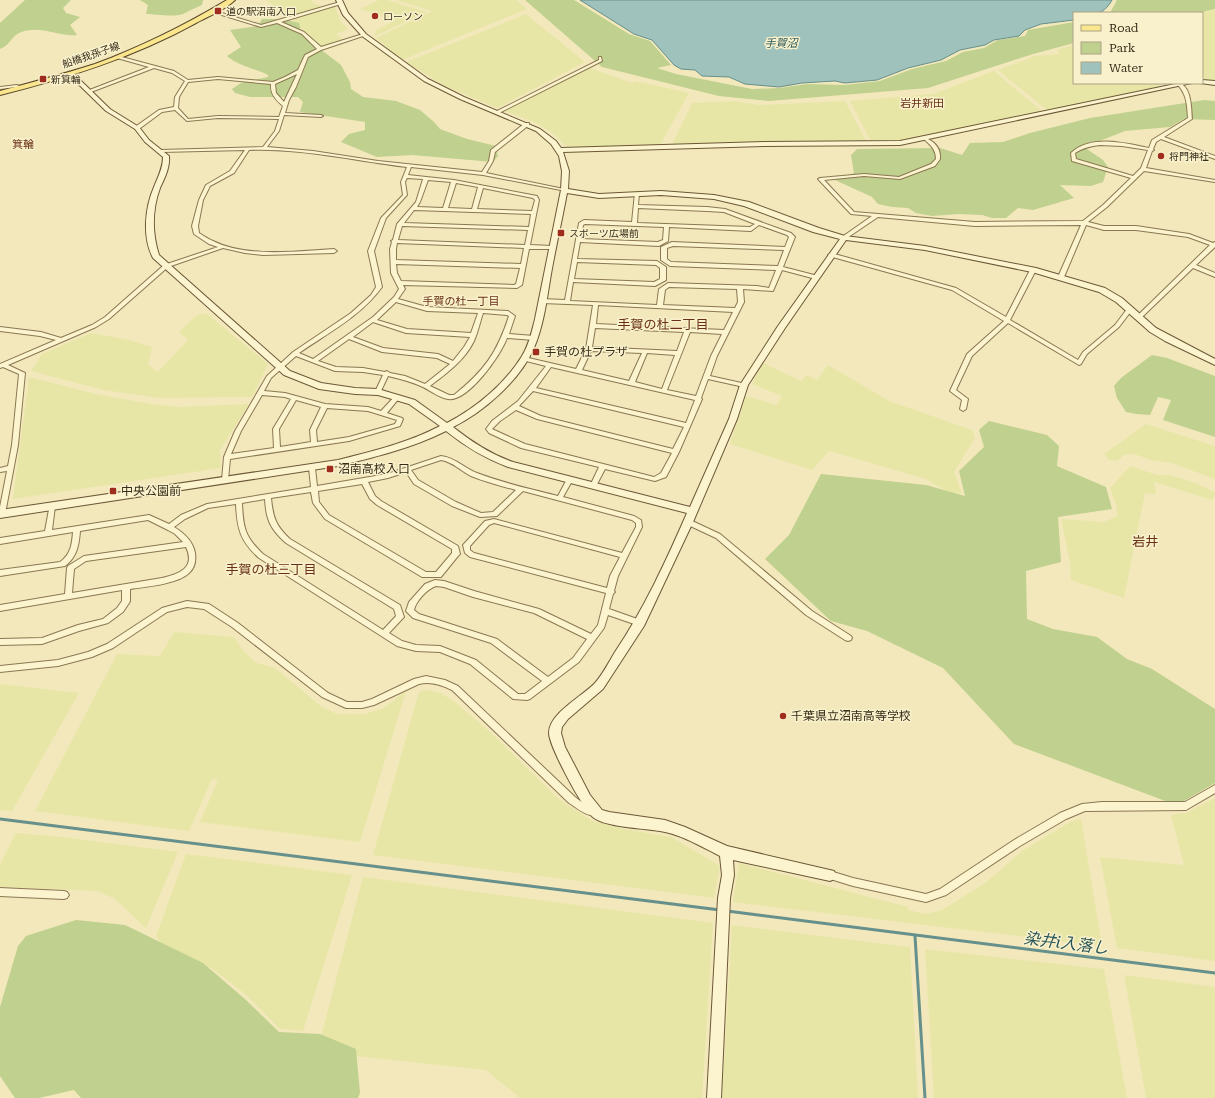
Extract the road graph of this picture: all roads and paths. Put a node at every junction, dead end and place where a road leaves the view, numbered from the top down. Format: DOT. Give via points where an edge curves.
graph roads {
  1 [pos="225,0"];
  2 [pos="232,0"];
  3 [pos="340,1"];
  4 [pos="213,11"];
  5 [pos="276,21"];
  6 [pos="185,25"];
  7 [pos="364,35"];
  8 [pos="320,49"];
  9 [pos="118,57"];
  10 [pos="600,58"];
  11 [pos="153,67"];
  12 [pos="300,72"];
  13 [pos="71,74"];
  14 [pos="187,80"];
  15 [pos="1203,82"];
  16 [pos="272,83"];
  17 [pos="1215,83"];
  18 [pos="1179,84"];
  19 [pos="0,88"];
  20 [pos="18,88"];
  21 [pos="90,91"];
  22 [pos="0,93"];
  23 [pos="285,106"];
  24 [pos="176,108"];
  25 [pos="497,112"];
  26 [pos="281,116"];
  27 [pos="321,116"];
  28 [pos="527,124"];
  29 [pos="137,128"];
  30 [pos="1160,137"];
  31 [pos="926,139"];
  32 [pos="264,148"];
  33 [pos="247,150"];
  34 [pos="560,150"];
  35 [pos="1152,150"];
  36 [pos="161,152"];
  37 [pos="1215,158"];
  38 [pos="410,165"];
  39 [pos="1143,169"];
  40 [pos="483,174"];
  41 [pos="405,176"];
  42 [pos="426,178"];
  43 [pos="1133,178"];
  44 [pos="454,181"];
  45 [pos="1215,182"];
  46 [pos="481,187"];
  47 [pos="564,190"];
  48 [pos="637,194"];
  49 [pos="732,201"];
  50 [pos="636,206"];
  51 [pos="413,208"];
  52 [pos="445,209"];
  53 [pos="474,210"];
  54 [pos="725,212"];
  55 [pos="534,213"];
  56 [pos="877,215"];
  57 [pos="759,223"];
  58 [pos="1084,223"];
  59 [pos="400,224"];
  60 [pos="634,224"];
  61 [pos="666,225"];
  62 [pos="530,229"];
  63 [pos="844,238"];
  64 [pos="578,240"];
  65 [pos="394,241"];
  66 [pos="1214,245"];
  67 [pos="222,247"];
  68 [pos="527,247"];
  69 [pos="552,248"];
  70 [pos="787,249"];
  71 [pos="334,251"];
  72 [pos="832,255"];
  73 [pos="574,260"];
  74 [pos="394,262"];
  75 [pos="166,266"];
  76 [pos="523,266"];
  77 [pos="1193,266"];
  78 [pos="779,268"];
  79 [pos="1033,270"];
  80 [pos="1215,275"];
  81 [pos="816,277"];
  82 [pos="1061,277"];
  83 [pos="571,280"];
  84 [pos="399,283"];
  85 [pos="740,288"];
  86 [pos="395,300"];
  87 [pos="542,301"];
  88 [pos="567,302"];
  89 [pos="596,303"];
  90 [pos="660,306"];
  91 [pos="737,310"];
  92 [pos="1128,310"];
  93 [pos="481,311"];
  94 [pos="1138,318"];
  95 [pos="372,320"];
  96 [pos="1007,321"];
  97 [pos="593,326"];
  98 [pos="0,329"];
  99 [pos="688,330"];
  100 [pos="725,332"];
  101 [pos="473,335"];
  102 [pos="507,336"];
  103 [pos="348,337"];
  104 [pos="534,338"];
  105 [pos="61,340"];
  106 [pos="589,349"];
  107 [pos="645,352"];
  108 [pos="296,353"];
  109 [pos="679,353"];
  110 [pos="524,359"];
  111 [pos="313,361"];
  112 [pos="1215,362"];
  113 [pos="454,363"];
  114 [pos="550,365"];
  115 [pos="1,366"];
  116 [pos="279,367"];
  117 [pos="578,372"];
  118 [pos="387,373"];
  119 [pos="706,377"];
  120 [pos="631,384"];
  121 [pos="744,385"];
  122 [pos="426,386"];
  123 [pos="533,389"];
  124 [pos="664,391"];
  125 [pos="378,392"];
  126 [pos="260,393"];
  127 [pos="397,397"];
  128 [pos="294,398"];
  129 [pos="699,399"];
  130 [pos="325,406"];
  131 [pos="515,407"];
  132 [pos="963,409"];
  133 [pos="383,413"];
  134 [pos="688,426"];
  135 [pos="445,428"];
  136 [pos="314,444"];
  137 [pos="277,449"];
  138 [pos="676,452"];
  139 [pos="227,457"];
  140 [pos="603,466"];
  141 [pos="11,468"];
  142 [pos="312,468"];
  143 [pos="408,469"];
  144 [pos="0,470"];
  145 [pos="225,480"];
  146 [pos="364,481"];
  147 [pos="568,481"];
  148 [pos="593,486"];
  149 [pos="3,488"];
  150 [pos="314,490"];
  151 [pos="520,490"];
  152 [pos="268,497"];
  153 [pos="559,499"];
  154 [pos="239,501"];
  155 [pos="52,506"];
  156 [pos="692,511"];
  157 [pos="1,514"];
  158 [pos="688,522"];
  159 [pos="169,527"];
  160 [pos="77,529"];
  161 [pos="48,534"];
  162 [pos="0,541"];
  163 [pos="188,544"];
  164 [pos="625,556"];
  165 [pos="0,573"];
  166 [pos="126,587"];
  167 [pos="611,592"];
  168 [pos="68,596"];
  169 [pos="0,608"];
  170 [pos="605,611"];
  171 [pos="640,623"];
  172 [pos="384,634"];
  173 [pos="593,638"];
  174 [pos="848,638"];
  175 [pos="0,642"];
  176 [pos="0,668"];
  177 [pos="548,681"];
  178 [pos="1215,789"];
  179 [pos="598,814"];
  180 [pos="725,852"];
  181 [pos="830,875"];
  182 [pos="0,892"];
  183 [pos="64,895"];
  184 [pos="714,1098"];
  1 -- 6 [label="main road, 船橋我孫子線"];
  2 -- 4 [label="main road, 船橋我孫子線"];
  3 -- 5 [label="street"];
  3 -- 7 [label="street" via="345,14"];
  4 -- 5 [label="street" via="261,26"];
  4 -- 6 [label="main road, 船橋我孫子線"];
  5 -- 8 [label="street" via="303,33"];
  6 -- 9 [label="main road, 船橋我孫子線"];
  7 -- 8 [label="street"];
  7 -- 25 [label="street" via="426,80"];
  8 -- 12 [label="street" via="306,56"];
  9 -- 11 [label="street"];
  9 -- 13 [label="main road, 船橋我孫子線"];
  10 -- 25 [label="street" via="601,60"];
  11 -- 14 [label="street" via="173,72"];
  11 -- 21 [label="street"];
  12 -- 16 [label="street"];
  12 -- 23 [label="street"];
  13 -- 20 [label="main road, 船橋我孫子線"];
  13 -- 21 [label="street"];
  14 -- 16 [label="street" via="218,78"];
  14 -- 24 [label="street" via="177,97"];
  15 -- 17 [label="street"];
  16 -- 23 [label="street" via="274,94"];
  18 -- 30 [label="street" via="1183,86 1188,100 1190,119"];
  18 -- 31 [label="street"];
  19 -- 20 [label="street"];
  20 -- 22 [label="main road, 船橋我孫子線"];
  21 -- 29 [label="street" via="108,110"];
  23 -- 26 [label="street"];
  24 -- 26 [label="street" via="187,120"];
  24 -- 29 [label="street" via="161,110"];
  25 -- 28 [label="street"];
  26 -- 27 [label="street"];
  26 -- 32 [label="street" via="277,131"];
  28 -- 34 [label="street" via="549,138"];
  28 -- 40 [label="street" via="493,151 491,161"];
  29 -- 36 [label="street" via="147,141"];
  30 -- 35 [label="street" via="1154,141"];
  30 -- 37 [label="street"];
  31 -- 34 [label="street" via="900,143"];
  31 -- 56 [label="street" via="935,146 938,159 912,174 900,178 864,175 820,179 853,213"];
  32 -- 33 [label="street"];
  32 -- 38 [label="street"];
  33 -- 36 [label="street"];
  33 -- 67 [label="street" via="232,172 208,185 201,200 195,226 197,234"];
  34 -- 47 [label="street" via="566,172"];
  35 -- 39 [label="street"];
  35 -- 43 [label="street" via="1116,142 1078,147 1072,153 1074,160"];
  36 -- 75 [label="street" via="166,156 167,163 152,203 150,230 151,244 156,256"];
  38 -- 40 [label="street"];
  38 -- 41 [label="street"];
  39 -- 43 [label="street"];
  39 -- 45 [label="street"];
  40 -- 47 [label="street"];
  41 -- 42 [label="street"];
  41 -- 108 [label="street" via="405,195 384,218 371,251 379,287 376,294"];
  42 -- 44 [label="street"];
  42 -- 51 [label="street" via="418,202"];
  43 -- 58 [label="street"];
  44 -- 46 [label="street"];
  44 -- 52 [label="street"];
  46 -- 53 [label="street"];
  46 -- 55 [label="street" via="535,197 537,200"];
  47 -- 48 [label="street" via="599,196"];
  47 -- 69 [label="street"];
  48 -- 49 [label="street" via="689,194"];
  48 -- 50 [label="street"];
  49 -- 54 [label="street"];
  49 -- 63 [label="street"];
  50 -- 54 [label="street"];
  50 -- 60 [label="street"];
  51 -- 52 [label="street"];
  51 -- 59 [label="street"];
  52 -- 53 [label="street"];
  53 -- 55 [label="street"];
  54 -- 57 [label="street"];
  55 -- 62 [label="street"];
  56 -- 58 [label="street" via="975,224"];
  56 -- 63 [label="street"];
  57 -- 61 [label="street" via="751,229"];
  57 -- 70 [label="street" via="789,234 792,237"];
  58 -- 66 [label="street" via="1104,228 1136,228 1189,236"];
  58 -- 82 [label="street"];
  59 -- 62 [label="street"];
  59 -- 65 [label="street"];
  60 -- 61 [label="street"];
  60 -- 64 [label="street" via="584,222 581,224"];
  61 -- 64 [label="street" via="665,241 659,244"];
  62 -- 68 [label="street"];
  63 -- 72 [label="street"];
  63 -- 79 [label="street" via="925,248"];
  64 -- 73 [label="street"];
  65 -- 68 [label="street"];
  65 -- 74 [label="street"];
  66 -- 77 [label="street"];
  67 -- 71 [label="street" via="252,252"];
  67 -- 75 [label="street"];
  68 -- 69 [label="street"];
  68 -- 76 [label="street"];
  69 -- 87 [label="street"];
  70 -- 78 [label="street"];
  70 -- 78 [label="street" via="672,244 664,247 664,260 670,264"];
  72 -- 81 [label="street"];
  72 -- 96 [label="street" via="954,289"];
  73 -- 83 [label="street"];
  73 -- 83 [label="street" via="657,263 663,267 663,280 655,284"];
  74 -- 76 [label="street"];
  74 -- 84 [label="street" via="394,273"];
  75 -- 105 [label="street" via="107,318"];
  75 -- 116 [label="street"];
  76 -- 84 [label="street" via="519,285 515,287"];
  77 -- 80 [label="street"];
  77 -- 94 [label="street"];
  78 -- 81 [label="street"];
  78 -- 85 [label="street" via="771,290"];
  79 -- 82 [label="street"];
  79 -- 96 [label="street"];
  81 -- 121 [label="street"];
  82 -- 92 [label="street" via="1102,290 1119,300"];
  83 -- 88 [label="street"];
  84 -- 86 [label="street" via="402,289"];
  85 -- 90 [label="street" via="668,285 662,289"];
  85 -- 91 [label="street" via="741,302"];
  86 -- 93 [label="street" via="427,309"];
  86 -- 95 [label="street"];
  87 -- 88 [label="street"];
  87 -- 104 [label="street"];
  88 -- 89 [label="street"];
  89 -- 90 [label="street"];
  89 -- 97 [label="street"];
  90 -- 91 [label="street"];
  91 -- 100 [label="street"];
  92 -- 94 [label="street"];
  92 -- 96 [label="street" via="1117,326 1085,353 1079,363"];
  93 -- 101 [label="street"];
  93 -- 102 [label="street" via="510,314 512,316"];
  94 -- 112 [label="street" via="1168,339"];
  95 -- 101 [label="street" via="406,331"];
  95 -- 103 [label="street"];
  96 -- 132 [label="street" via="969,355 953,391 965,399"];
  97 -- 99 [label="street"];
  97 -- 106 [label="street"];
  98 -- 105 [label="street" via="41,334"];
  99 -- 100 [label="street"];
  99 -- 109 [label="street"];
  100 -- 119 [label="street"];
  101 -- 113 [label="street"];
  102 -- 104 [label="street"];
  102 -- 122 [label="street" via="487,370 455,397 448,397"];
  103 -- 111 [label="street"];
  103 -- 113 [label="street" via="382,350 430,355"];
  104 -- 110 [label="street"];
  105 -- 115 [label="street"];
  106 -- 107 [label="street"];
  106 -- 117 [label="street"];
  107 -- 109 [label="street"];
  107 -- 120 [label="street"];
  108 -- 111 [label="street"];
  108 -- 116 [label="street"];
  109 -- 124 [label="street"];
  110 -- 114 [label="street"];
  110 -- 135 [label="street" via="495,394"];
  111 -- 118 [label="street" via="335,369"];
  113 -- 122 [label="street"];
  114 -- 117 [label="street"];
  114 -- 123 [label="street"];
  115 -- 141 [label="street" via="22,373 16,444"];
  116 -- 125 [label="street" via="319,386"];
  116 -- 126 [label="street" via="269,377"];
  117 -- 120 [label="street"];
  118 -- 122 [label="street"];
  118 -- 125 [label="street"];
  119 -- 121 [label="street"];
  119 -- 129 [label="street"];
  120 -- 124 [label="street"];
  121 -- 156 [label="street" via="733,419"];
  123 -- 131 [label="street"];
  123 -- 134 [label="street"];
  124 -- 129 [label="street"];
  125 -- 127 [label="street"];
  126 -- 128 [label="street"];
  126 -- 139 [label="street" via="238,431"];
  127 -- 133 [label="street"];
  127 -- 135 [label="street" via="425,410"];
  128 -- 130 [label="street"];
  128 -- 137 [label="street" via="276,429"];
  129 -- 134 [label="street"];
  130 -- 133 [label="street" via="368,409"];
  130 -- 136 [label="street" via="313,430"];
  131 -- 138 [label="street" via="539,418"];
  131 -- 140 [label="street" via="492,425 489,429 491,432 523,446"];
  133 -- 136 [label="street" via="400,419 398,425 349,439"];
  134 -- 138 [label="street"];
  135 -- 142 [label="street" via="398,448"];
  135 -- 147 [label="street" via="492,458"];
  136 -- 137 [label="street"];
  137 -- 139 [label="street"];
  138 -- 140 [label="street" via="661,478 655,479"];
  139 -- 145 [label="street"];
  140 -- 148 [label="street"];
  141 -- 144 [label="street"];
  141 -- 149 [label="street"];
  142 -- 145 [label="street"];
  142 -- 150 [label="street"];
  143 -- 146 [label="street"];
  143 -- 151 [label="street" via="436,458 448,459 473,474"];
  143 -- 151 [label="street" via="416,482 480,515 495,514"];
  145 -- 155 [label="street"];
  146 -- 150 [label="street"];
  146 -- 150 [label="street" via="379,503 456,548 456,554 438,575 424,575 327,517 316,503"];
  147 -- 148 [label="street"];
  147 -- 153 [label="street"];
  148 -- 156 [label="street"];
  149 -- 157 [label="street"];
  150 -- 152 [label="street"];
  151 -- 153 [label="street"];
  152 -- 154 [label="street"];
  152 -- 172 [label="street" via="272,524 288,541 397,607 400,617"];
  153 -- 164 [label="street" via="634,518 639,522"];
  154 -- 159 [label="street" via="207,506"];
  154 -- 172 [label="street" via="241,528 249,545 261,556"];
  155 -- 157 [label="street"];
  155 -- 161 [label="street"];
  156 -- 158 [label="street"];
  158 -- 171 [label="street"];
  158 -- 174 [label="street" via="718,536 809,613"];
  159 -- 160 [label="street" via="149,517"];
  159 -- 163 [label="street" via="184,537"];
  160 -- 161 [label="street"];
  160 -- 165 [label="street" via="73,553 70,559 62,564"];
  161 -- 162 [label="street"];
  163 -- 166 [label="street" via="192,564 184,574 162,581"];
  163 -- 168 [label="street" via="84,559 71,568"];
  164 -- 167 [label="street" via="614,576"];
  164 -- 167 [label="street" via="494,521 487,523 466,545 467,551 472,555"];
  166 -- 168 [label="street"];
  166 -- 175 [label="street" via="126,601 120,610 105,621 42,641"];
  167 -- 170 [label="street"];
  168 -- 169 [label="street"];
  170 -- 171 [label="street"];
  170 -- 173 [label="street" via="601,626"];
  171 -- 179 [label="street" via="599,686 564,716 555,733 559,748 586,799"];
  172 -- 177 [label="street" via="400,644 440,649 473,662 516,697 526,697"];
  173 -- 177 [label="street" via="576,660"];
  173 -- 177 [label="street" via="536,611 444,584 435,583 428,586 412,604 410,611 416,616 494,641"];
  176 -- 179 [label="street" via="58,663 89,655 110,646 165,610 187,604 206,606 235,625 325,695 346,705 374,702 417,681 438,680 446,683 480,710 572,800"];
  178 -- 181 [label="street" via="1186,806 1086,807 1044,826 943,892 926,898"];
  179 -- 180 [label="street" via="608,818 665,826"];
  180 -- 181 [label="street"];
  180 -- 184 [label="street" via="728,859"];
  182 -- 183 [label="street"];
}
